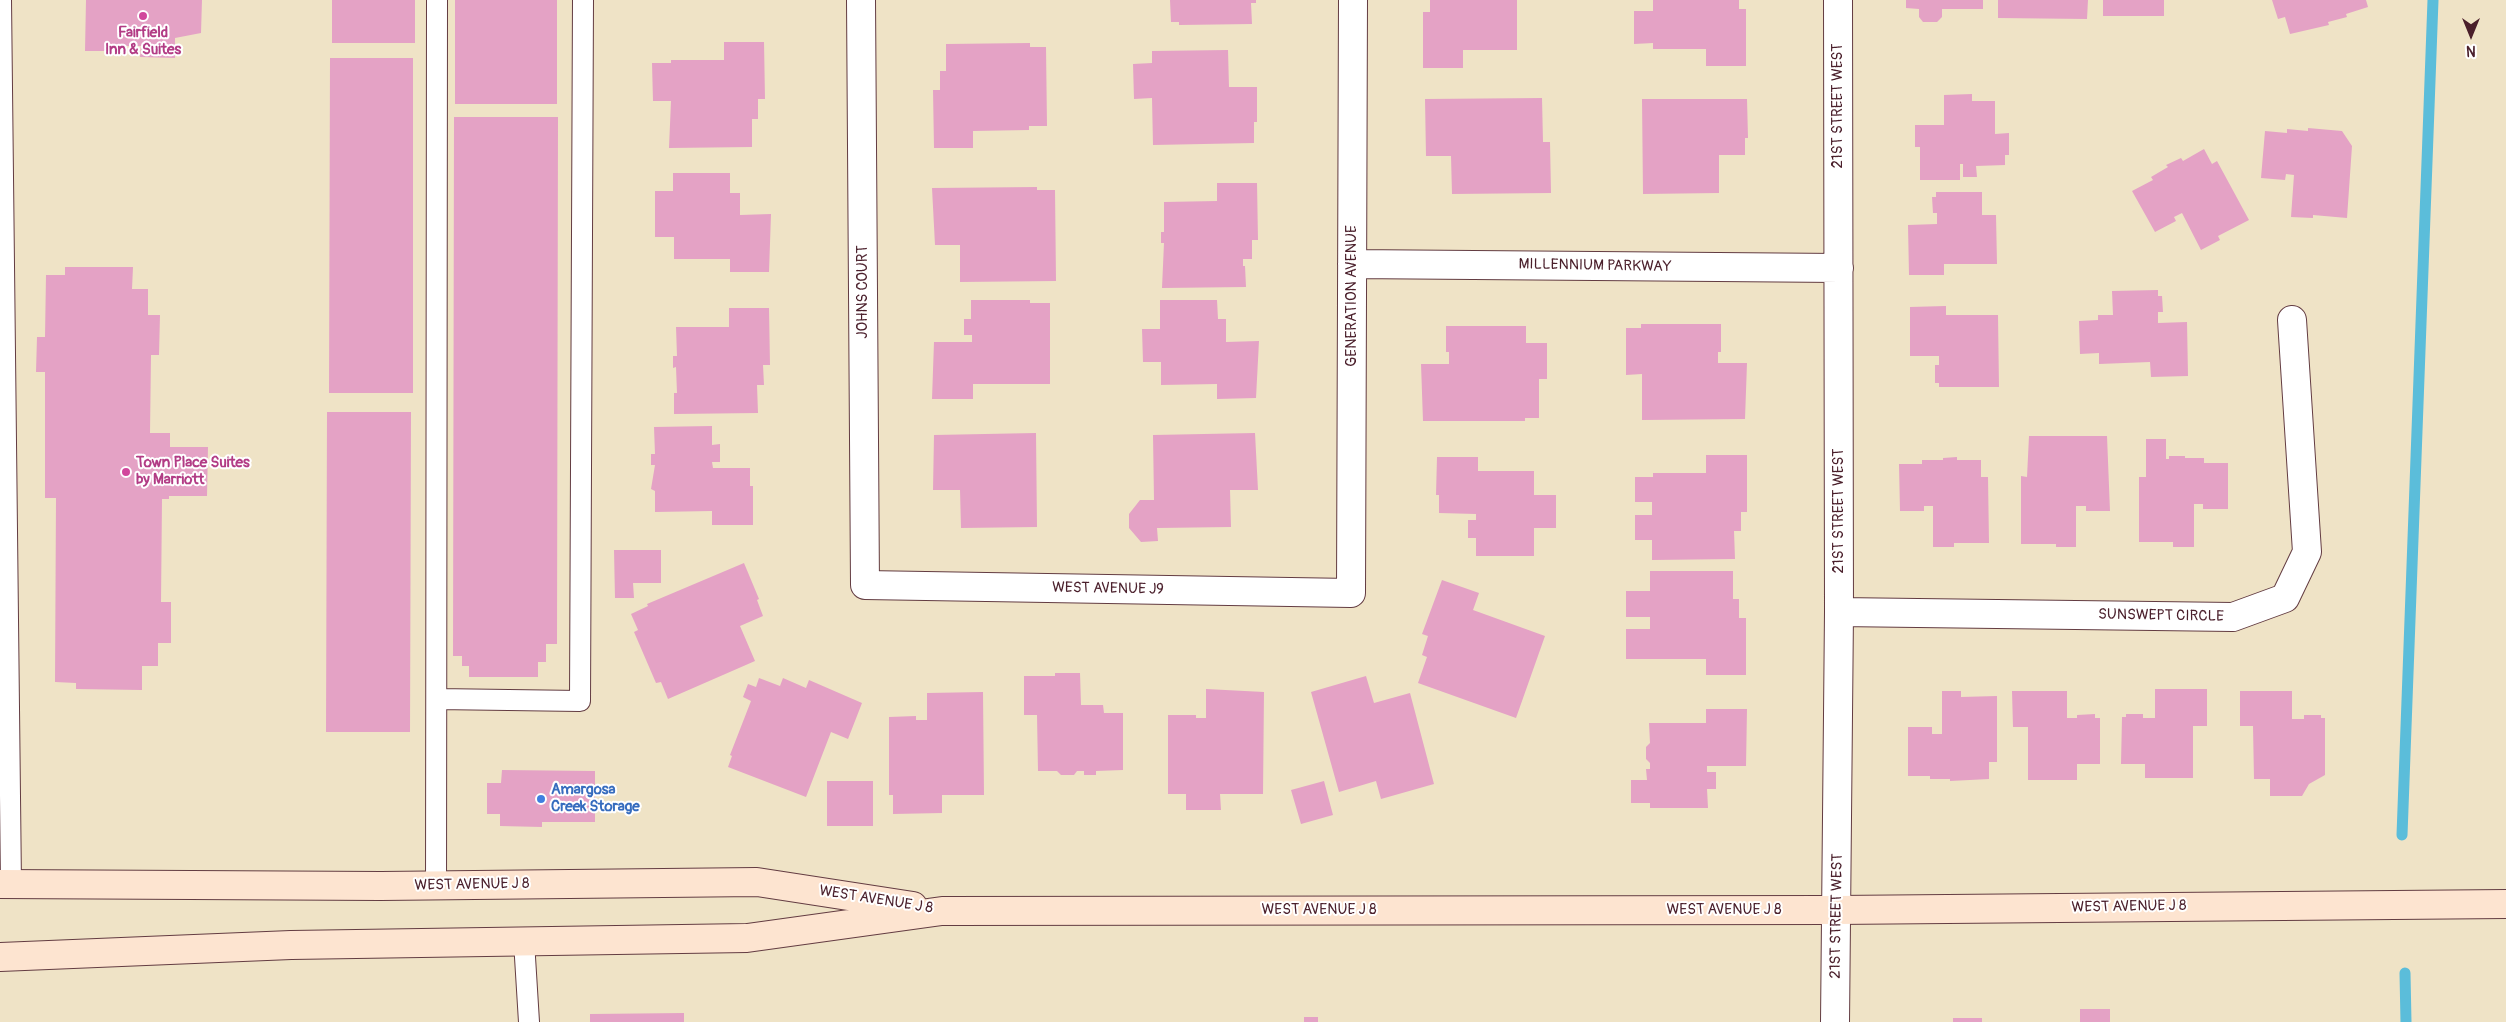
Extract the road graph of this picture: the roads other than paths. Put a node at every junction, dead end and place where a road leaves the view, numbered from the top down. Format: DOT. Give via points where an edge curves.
graph roads {
  1 [pos="1,0"];
  2 [pos="437,0"];
  3 [pos="583,0"];
  4 [pos="861,0"];
  5 [pos="1353,0"];
  6 [pos="1838,0"];
  7 [pos="1352,264"];
  8 [pos="1839,268"];
  9 [pos="2292,320"];
  10 [pos="865,585"];
  11 [pos="1351,593"];
  12 [pos="1839,612"];
  13 [pos="437,699"];
  14 [pos="5,884"];
  15 [pos="436,886"];
  16 [pos="2506,904"];
  17 [pos="1836,910"];
  18 [pos="942,911"];
  19 [pos="524,941"];
  20 [pos="0,956"];
  21 [pos="529,1022"];
  22 [pos="1835,1022"];
  1 -- 14 [label="lane"];
  2 -- 13 [label="lane"];
  3 -- 13 [label="lane" via="580,701"];
  4 -- 10 [label="street, JOHNS COURT"];
  5 -- 7 [label="street, GENERATION AVENUE"];
  6 -- 8 [label="street, 21ST STREET WEST"];
  7 -- 8 [label="street, MILLENNIUM PARKWAY"];
  7 -- 11 [label="street, GENERATION AVENUE"];
  8 -- 12 [label="street, 21ST STREET WEST"];
  9 -- 12 [label="street, SUNSWEPT CIRCLE" via="2307,552 2285,598 2233,617"];
  10 -- 11 [label="street, WEST AVENUE J9"];
  12 -- 17 [label="street, 21ST STREET WEST"];
  13 -- 15 [label="lane"];
  14 -- 15 [label="street, WEST AVENUE J 8"];
  15 -- 18 [label="street, WEST AVENUE J 8" via="757,882"];
  16 -- 17 [label="street, WEST AVENUE J 8"];
  17 -- 18 [label="street, WEST AVENUE J 8"];
  17 -- 22 [label="street, 21ST STREET WEST"];
  18 -- 19 [label="street, WEST AVENUE J 8" via="747,938"];
  19 -- 20 [label="street, WEST AVENUE J 8" via="291,945"];
  19 -- 21 [label="lane"];
}
